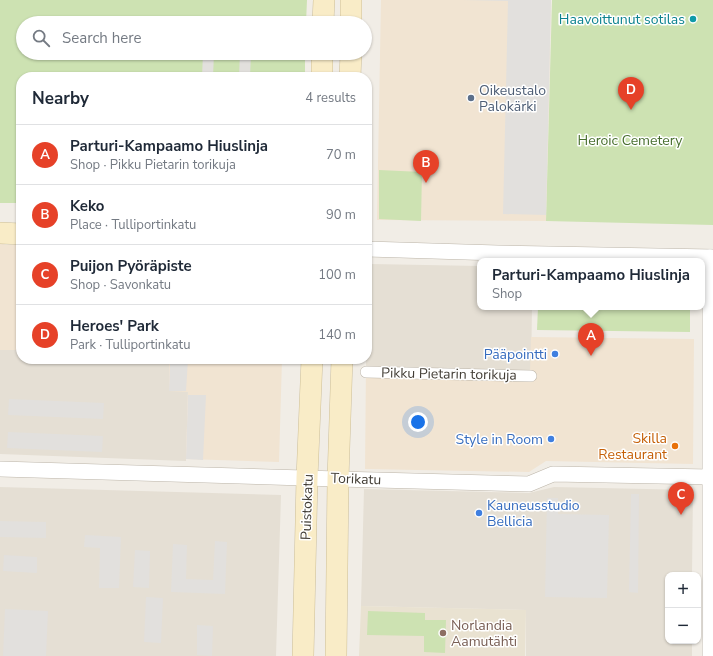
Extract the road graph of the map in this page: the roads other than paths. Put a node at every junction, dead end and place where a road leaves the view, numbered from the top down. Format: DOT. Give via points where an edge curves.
graph roads {
  1 [pos="324,0"];
  2 [pos="351,0"];
  3 [pos="323,16"];
  4 [pos="351,16"];
  5 [pos="322,60"];
  6 [pos="351,60"];
  7 [pos="322,72"];
  8 [pos="350,72"];
  9 [pos="0,233"];
  10 [pos="16,234"];
  11 [pos="372,249"];
  12 [pos="711,257"];
  13 [pos="312,364"];
  14 [pos="342,364"];
  15 [pos="366,372"];
  16 [pos="531,376"];
  17 [pos="0,469"];
  18 [pos="710,477"];
  19 [pos="307,478"];
  20 [pos="338,479"];
  21 [pos="303,656"];
  22 [pos="336,656"];
  23 [pos="710,656"];
  1 -- 3 [label="main road"];
  2 -- 4 [label="main road"];
  5 -- 7 [label="main road"];
  6 -- 8 [label="main road"];
  9 -- 10 [label="main road"];
  11 -- 12 [label="street"];
  12 -- 18 [label="street"];
  13 -- 19 [label="main road, Puistokatu"];
  14 -- 20 [label="main road"];
  15 -- 16 [label="street, Pikku Pietarin torikuja"];
  17 -- 19 [label="street, Torikatu"];
  18 -- 20 [label="street, Torikatu" via="553,474 529,484"];
  18 -- 23 [label="street"];
  19 -- 20 [label="street, Torikatu"];
  19 -- 21 [label="main road, Puistokatu"];
  20 -- 22 [label="main road"];
}
